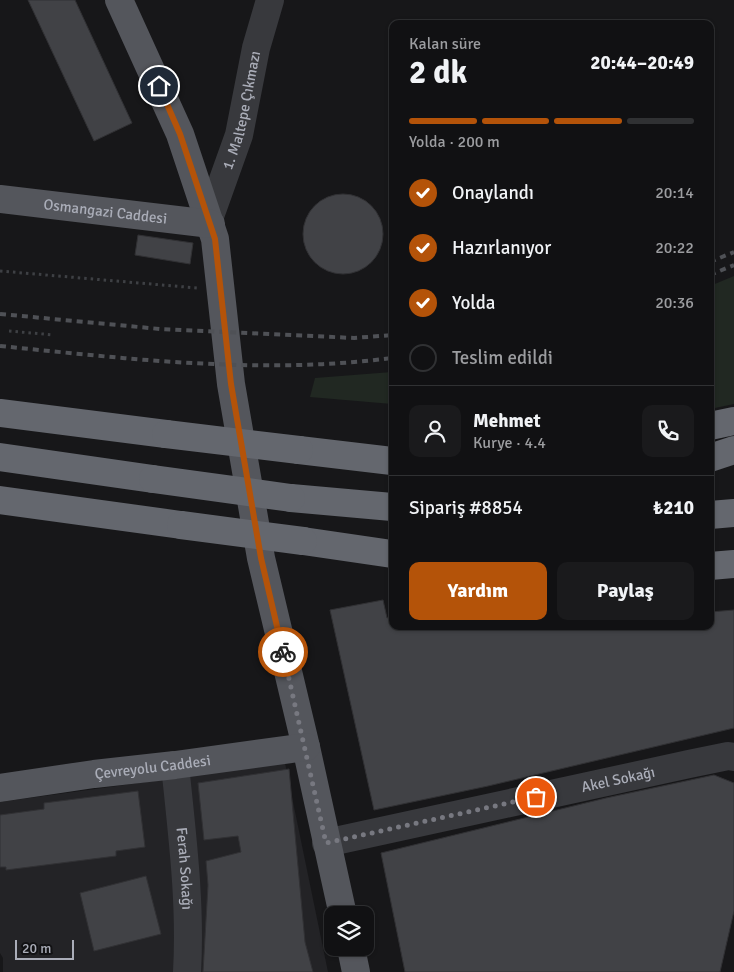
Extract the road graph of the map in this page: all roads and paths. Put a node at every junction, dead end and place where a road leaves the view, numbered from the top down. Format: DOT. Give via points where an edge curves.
graph roads {
  1 [pos="119,0"];
  2 [pos="270,0"];
  3 [pos="0,199"];
  4 [pos="210,222"];
  5 [pos="0,271"];
  6 [pos="220,290"];
  7 [pos="9,331"];
  8 [pos="54,335"];
  9 [pos="0,413"];
  10 [pos="734,421"];
  11 [pos="714,425"];
  12 [pos="734,450"];
  13 [pos="0,457"];
  14 [pos="714,457"];
  15 [pos="389,459"];
  16 [pos="734,469"];
  17 [pos="714,470"];
  18 [pos="0,500"];
  19 [pos="389,508"];
  20 [pos="734,513"];
  21 [pos="714,516"];
  22 [pos="714,516"];
  23 [pos="734,519"];
  24 [pos="389,554"];
  25 [pos="734,564"];
  26 [pos="714,566"];
  27 [pos="306,747"];
  28 [pos="734,757"];
  29 [pos="175,765"];
  30 [pos="0,788"];
  31 [pos="326,843"];
  32 [pos="341,906"];
  33 [pos="353,956"];
  34 [pos="187,972"];
  35 [pos="356,972"];
  1 -- 4 [label="main road" via="176,126"];
  2 -- 4 [label="street, 1. Maltepe Çıkmazı" via="256,48 239,135"];
  3 -- 4 [label="main road, Osmangazi Caddesi"];
  4 -- 6 [label="main road"];
  5 -- 6 [label="path"];
  6 -- 27 [label="main road" via="231,384 261,558"];
  7 -- 8 [label="path"];
  9 -- 15 [label="highway, bridge"];
  10 -- 11 [label="highway"];
  12 -- 14 [label="highway"];
  13 -- 19 [label="highway, bridge" via="291,498"];
  16 -- 17 [label="highway"];
  18 -- 24 [label="highway, bridge"];
  20 -- 21 [label="highway"];
  22 -- 23 [label="highway"];
  25 -- 26 [label="highway"];
  27 -- 29 [label="main road, Çevreyolu Caddesi"];
  27 -- 31 [label="main road"];
  28 -- 31 [label="street, Akel Sokağı"];
  29 -- 30 [label="main road, Çevreyolu Caddesi"];
  29 -- 34 [label="street, Ferah Sokağı" via="187,890"];
  31 -- 32 [label="main road"];
  33 -- 35 [label="main road"];
}
